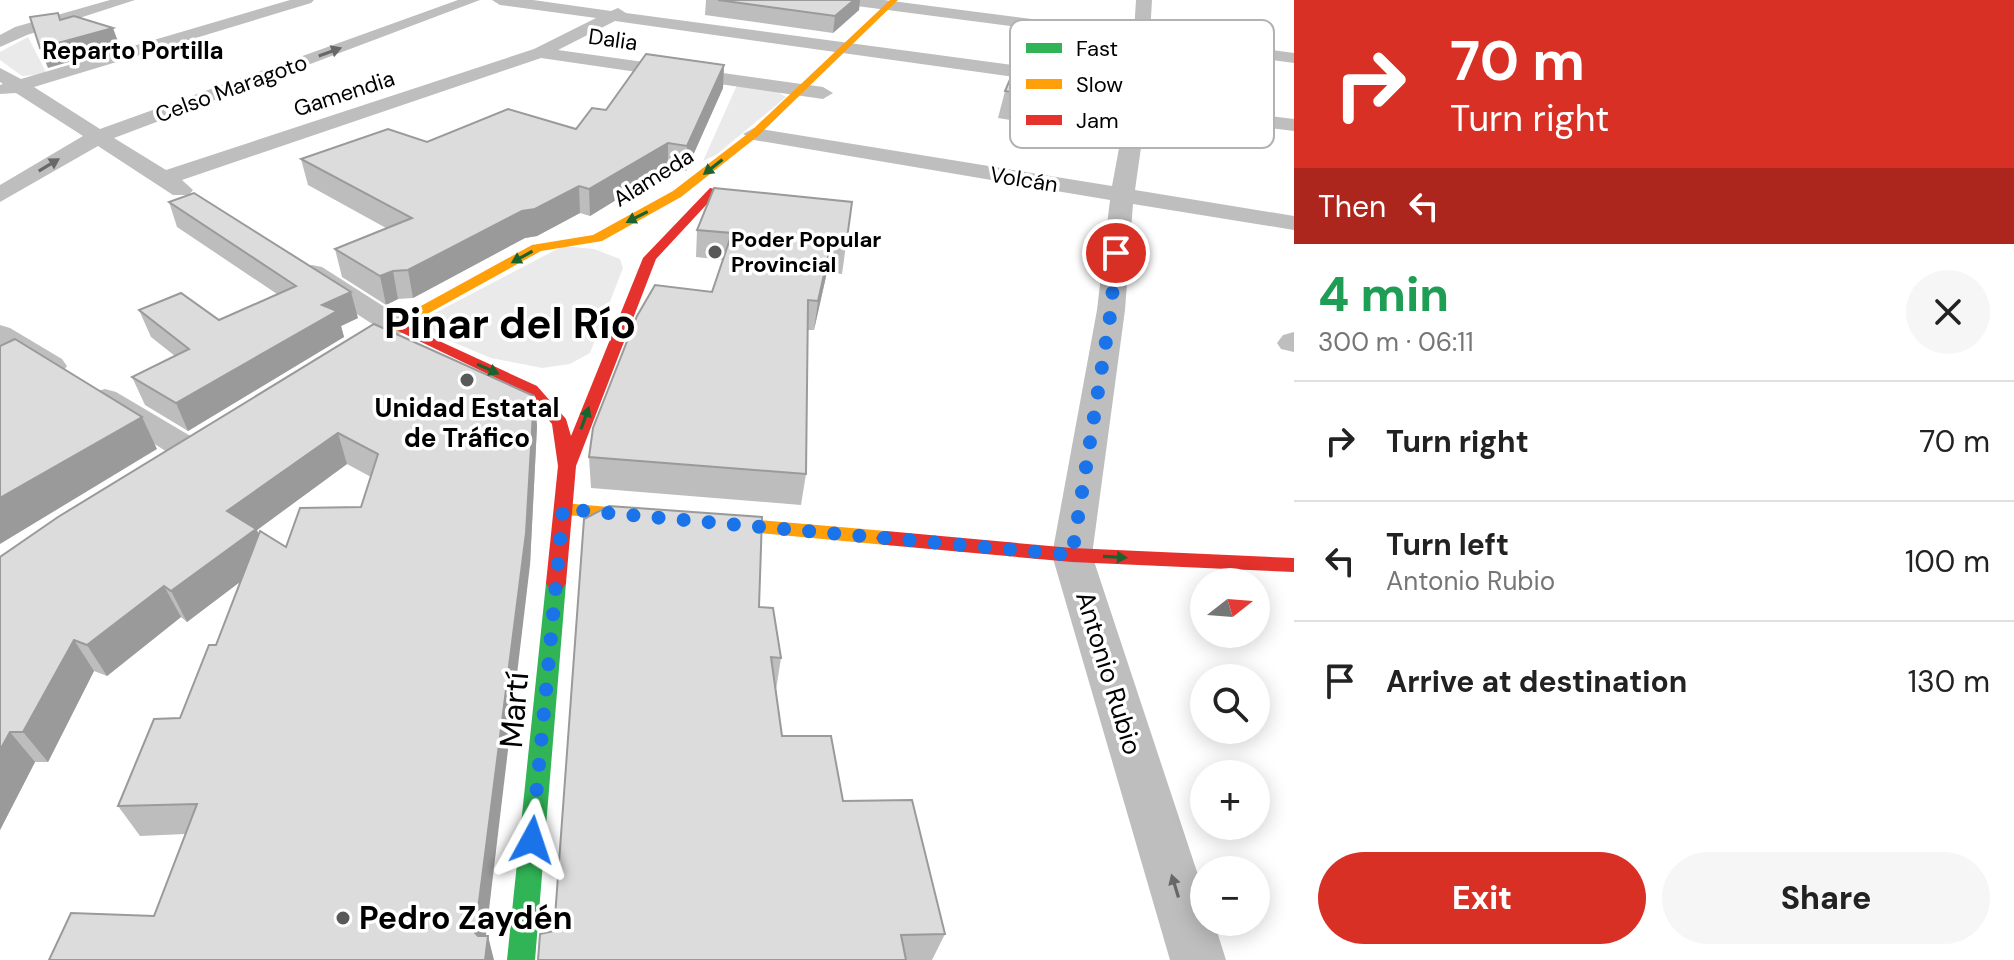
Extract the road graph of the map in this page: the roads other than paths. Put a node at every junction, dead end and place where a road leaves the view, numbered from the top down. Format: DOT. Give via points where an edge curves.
graph roads {
  1 [pos="83,0"];
  2 [pos="306,0"];
  3 [pos="472,0"];
  4 [pos="500,0"];
  5 [pos="640,0"];
  6 [pos="849,0"];
  7 [pos="1144,0"];
  8 [pos="901,3"];
  9 [pos="107,5"];
  10 [pos="131,7"];
  11 [pos="612,16"];
  12 [pos="1018,20"];
  13 [pos="1142,20"];
  14 [pos="162,24"];
  15 [pos="0,26"];
  16 [pos="21,31"];
  17 [pos="189,34"];
  18 [pos="0,42"];
  19 [pos="848,47"];
  20 [pos="868,50"];
  21 [pos="540,53"];
  22 [pos="1274,55"];
  23 [pos="1294,58"];
  24 [pos="1010,70"];
  25 [pos="11,89"];
  26 [pos="799,90"];
  27 [pos="823,93"];
  28 [pos="1274,121"];
  29 [pos="1294,125"];
  30 [pos="754,134"];
  31 [pos="99,136"];
  32 [pos="777,138"];
  33 [pos="1127,148"];
  34 [pos="746,164"];
  35 [pos="163,179"];
  36 [pos="727,180"];
  37 [pos="0,195"];
  38 [pos="1122,195"];
  39 [pos="202,203"];
  40 [pos="1294,223"];
  41 [pos="597,238"];
  42 [pos="637,253"];
  43 [pos="292,261"];
  44 [pos="395,326"];
  45 [pos="0,334"];
  46 [pos="327,368"];
  47 [pos="602,371"];
  48 [pos="579,381"];
  49 [pos="555,387"];
  50 [pos="531,389"];
  51 [pos="193,452"];
  52 [pos="567,466"];
  53 [pos="563,509"];
  54 [pos="1072,555"];
  55 [pos="1294,565"];
  56 [pos="521,960"];
  57 [pos="1198,960"];
  1 -- 9 [label="street"];
  2 -- 17 [label="street"];
  31 -- 3 [label="street, Celso Maragoto, one-way"];
  4 -- 11 [label="street"];
  5 -- 11 [label="street, Gamendia"];
  6 -- 8 [label="street"];
  7 -- 13 [label="street, Antonio Rubio"];
  8 -- 12 [label="street"];
  8 -- 19 [label="main road, Alameda"];
  8 -- 20 [label="main road"];
  9 -- 10 [label="street"];
  9 -- 16 [label="street"];
  11 -- 19 [label="street"];
  11 -- 21 [label="street, Gamendia"];
  14 -- 17 [label="street"];
  15 -- 16 [label="street"];
  16 -- 18 [label="street"];
  17 -- 25 [label="street"];
  19 -- 20 [label="street"];
  19 -- 26 [label="main road, Alameda"];
  20 -- 24 [label="street"];
  20 -- 27 [label="main road"];
  21 -- 26 [label="street, Dalia"];
  21 -- 35 [label="street, Gamendia"];
  22 -- 23 [label="street"];
  25 -- 31 [label="street"];
  26 -- 27 [label="street, Dalia"];
  26 -- 30 [label="main road, Alameda"];
  27 -- 32 [label="main road"];
  28 -- 29 [label="street"];
  30 -- 32 [label="street, Volcán"];
  30 -- 41 [label="main road, Alameda, one-way" via="677,194"];
  31 -- 35 [label="street"];
  37 -- 31 [label="street, Celso Maragoto, one-way"];
  32 -- 34 [label="main road"];
  32 -- 38 [label="street, Volcán"];
  33 -- 38 [label="street, Antonio Rubio"];
  35 -- 39 [label="street"];
  36 -- 42 [label="main road, Alameda"];
  38 -- 40 [label="street, Volcán"];
  38 -- 54 [label="street, Antonio Rubio" via="1111,310"];
  41 -- 42 [label="main road"];
  41 -- 44 [label="main road, Alameda, one-way" via="537,248"];
  42 -- 47 [label="main road, Alameda"];
  43 -- 44 [label="street"];
  44 -- 46 [label="main road, Alameda"];
  44 -- 50 [label="main road, one-way"];
  45 -- 51 [label="street"];
  47 -- 48 [label="main road"];
  52 -- 47 [label="main road, Alameda, one-way"];
  49 -- 50 [label="main road"];
  50 -- 52 [label="main road" via="560,423"];
  52 -- 53 [label="main road, Martí"];
  53 -- 54 [label="main road"];
  53 -- 56 [label="main road, Martí"];
  54 -- 55 [label="main road, one-way"];
  57 -- 54 [label="street, Antonio Rubio, one-way"];
}
